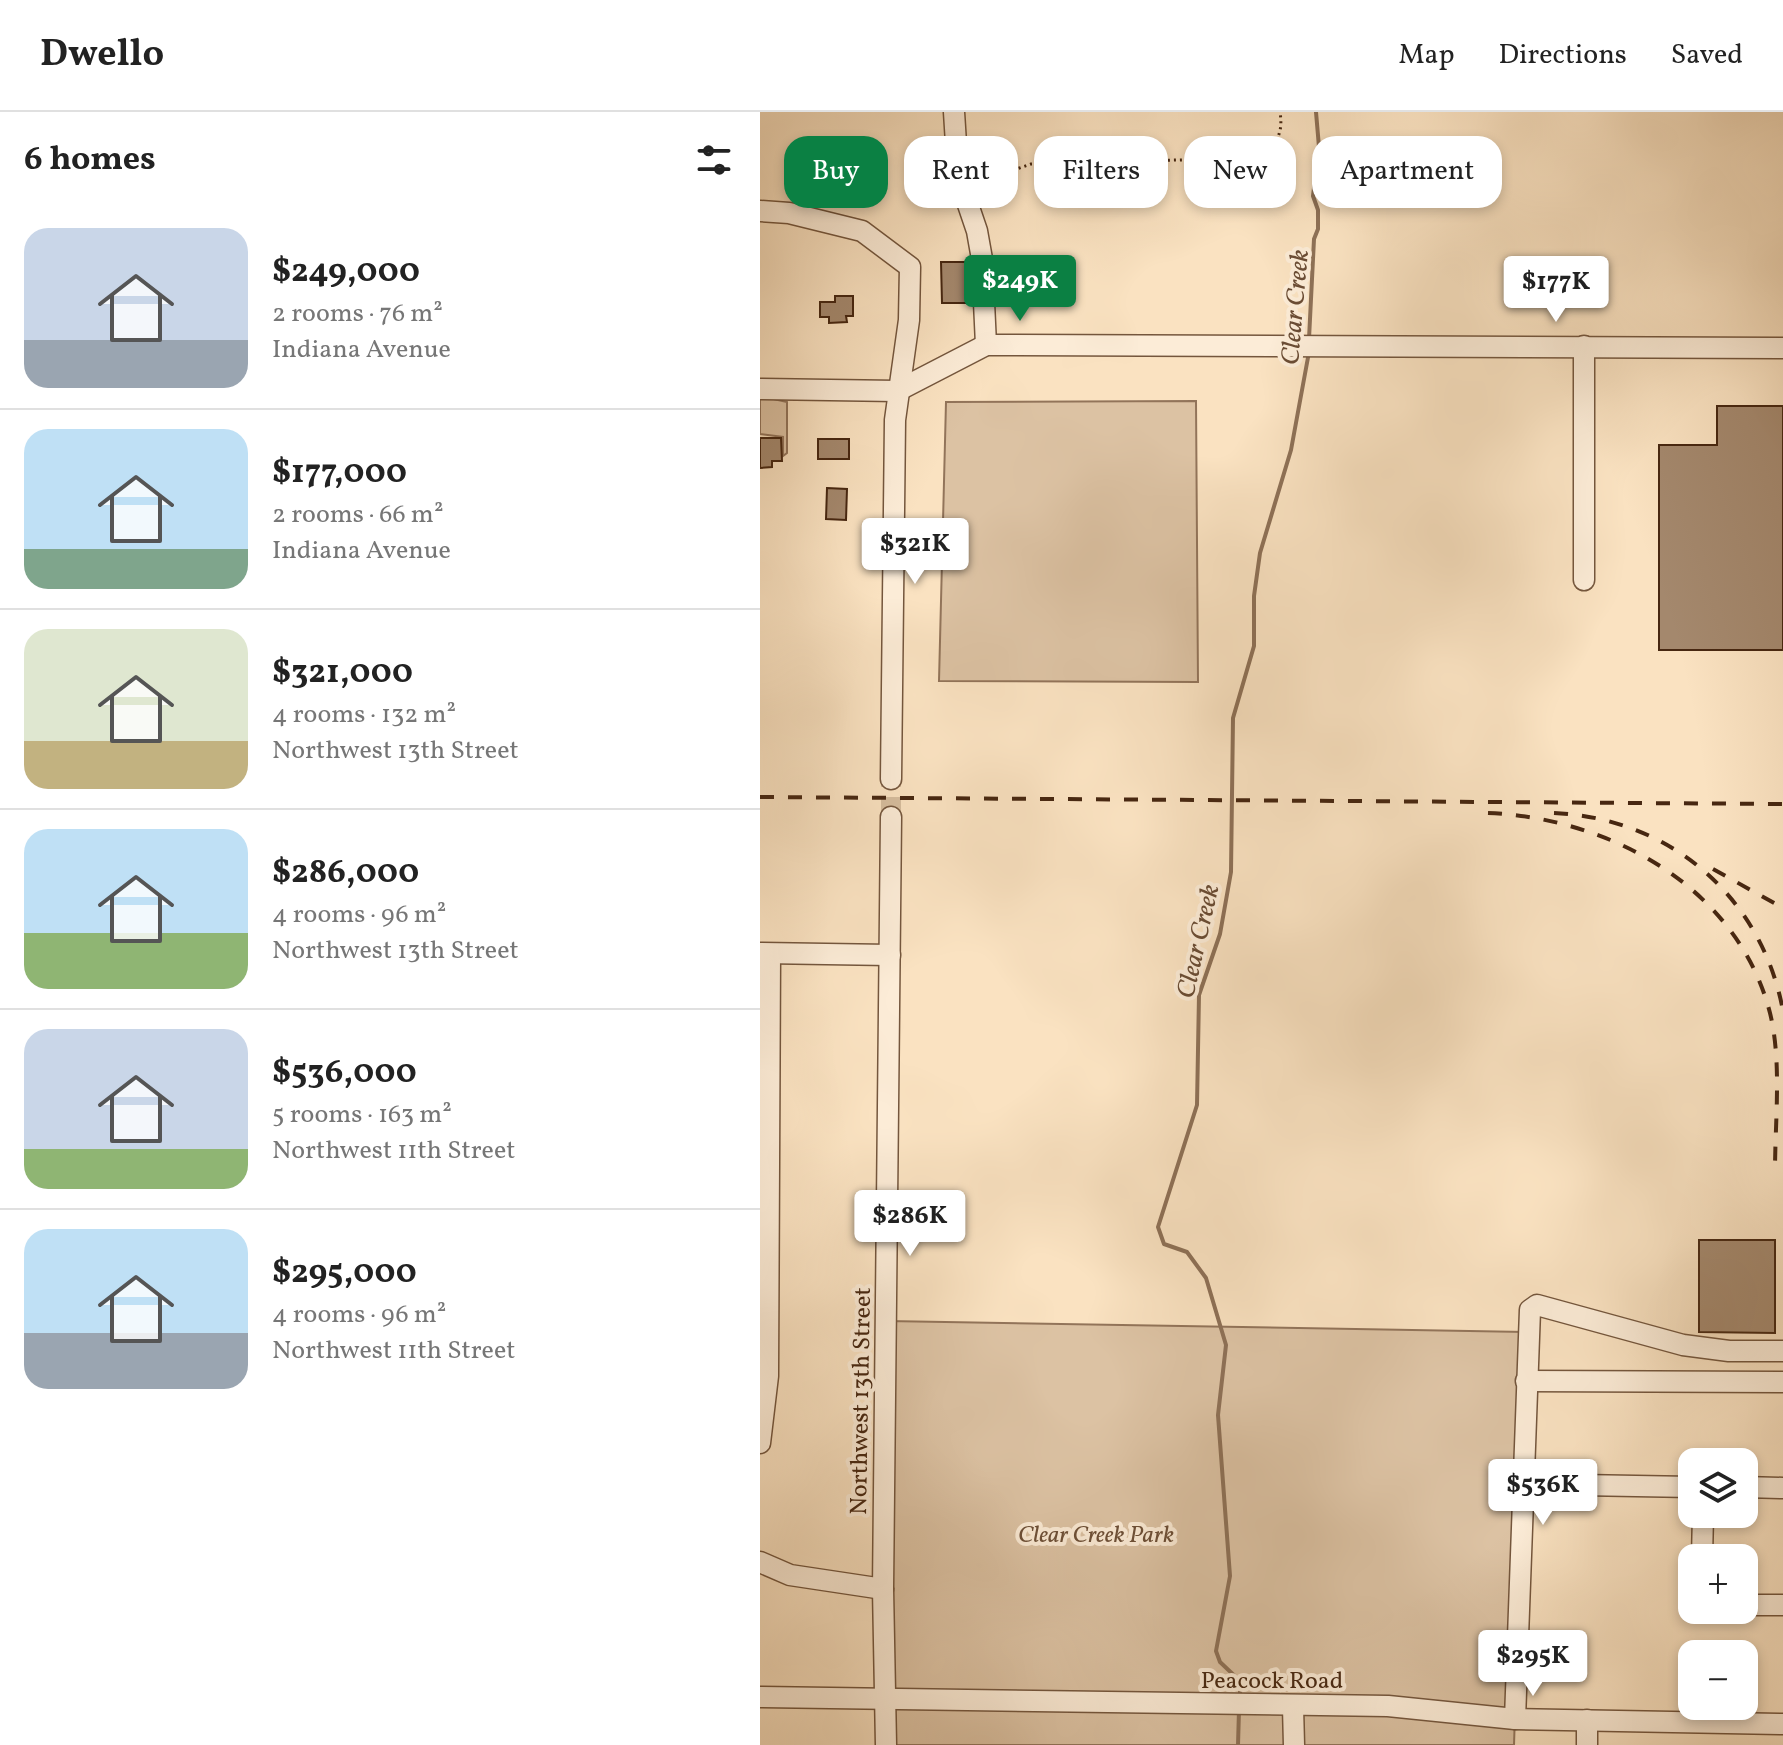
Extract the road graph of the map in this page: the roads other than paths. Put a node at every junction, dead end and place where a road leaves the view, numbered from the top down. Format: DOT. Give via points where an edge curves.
graph roads {
  1 [pos="954,112"];
  2 [pos="760,211"];
  3 [pos="986,345"];
  4 [pos="1584,346"];
  5 [pos="1783,348"];
  6 [pos="760,389"];
  7 [pos="897,391"];
  8 [pos="1584,580"];
  9 [pos="891,779"];
  10 [pos="891,817"];
  11 [pos="765,954"];
  12 [pos="890,955"];
  13 [pos="765,1122"];
  14 [pos="1783,1351"];
  15 [pos="1526,1381"];
  16 [pos="1783,1382"];
  17 [pos="760,1443"];
  18 [pos="1523,1484"];
  19 [pos="1678,1487"];
  20 [pos="1758,1487"];
  21 [pos="1783,1488"];
  22 [pos="760,1562"];
  23 [pos="883,1589"];
  24 [pos="1758,1605"];
  25 [pos="1783,1605"];
  26 [pos="760,1697"];
  27 [pos="887,1699"];
  28 [pos="1288,1707"];
  29 [pos="1515,1719"];
  30 [pos="1587,1720"];
  31 [pos="1783,1724"];
  32 [pos="886,1745"];
  33 [pos="1294,1745"];
  34 [pos="1587,1745"];
  1 -- 3 [label="street" via="961,191 982,259"];
  2 -- 7 [label="street" via="862,231 910,267 909,320"];
  3 -- 4 [label="street"];
  3 -- 7 [label="street"];
  4 -- 5 [label="street"];
  4 -- 8 [label="street"];
  6 -- 7 [label="street"];
  7 -- 9 [label="street"];
  10 -- 12 [label="street, Northwest 13th Street"];
  11 -- 12 [label="street"];
  11 -- 13 [label="street"];
  12 -- 23 [label="street, Northwest 13th Street"];
  13 -- 17 [label="street" via="768,1376"];
  14 -- 15 [label="street" via="1683,1345 1537,1305 1527,1317"];
  15 -- 16 [label="street"];
  15 -- 18 [label="street"];
  18 -- 19 [label="street"];
  18 -- 29 [label="street"];
  20 -- 21 [label="street"];
  22 -- 23 [label="street" via="790,1575"];
  23 -- 27 [label="street, Northwest 13th Street"];
  24 -- 25 [label="street"];
  26 -- 27 [label="street, Peacock Road"];
  27 -- 28 [label="street, Peacock Road"];
  27 -- 32 [label="street, Northwest 13th Street"];
  28 -- 29 [label="street, Peacock Road" via="1388,1706"];
  28 -- 33 [label="street"];
  29 -- 30 [label="street, Peacock Road"];
  30 -- 31 [label="street, Peacock Road"];
  30 -- 34 [label="street"];
}
